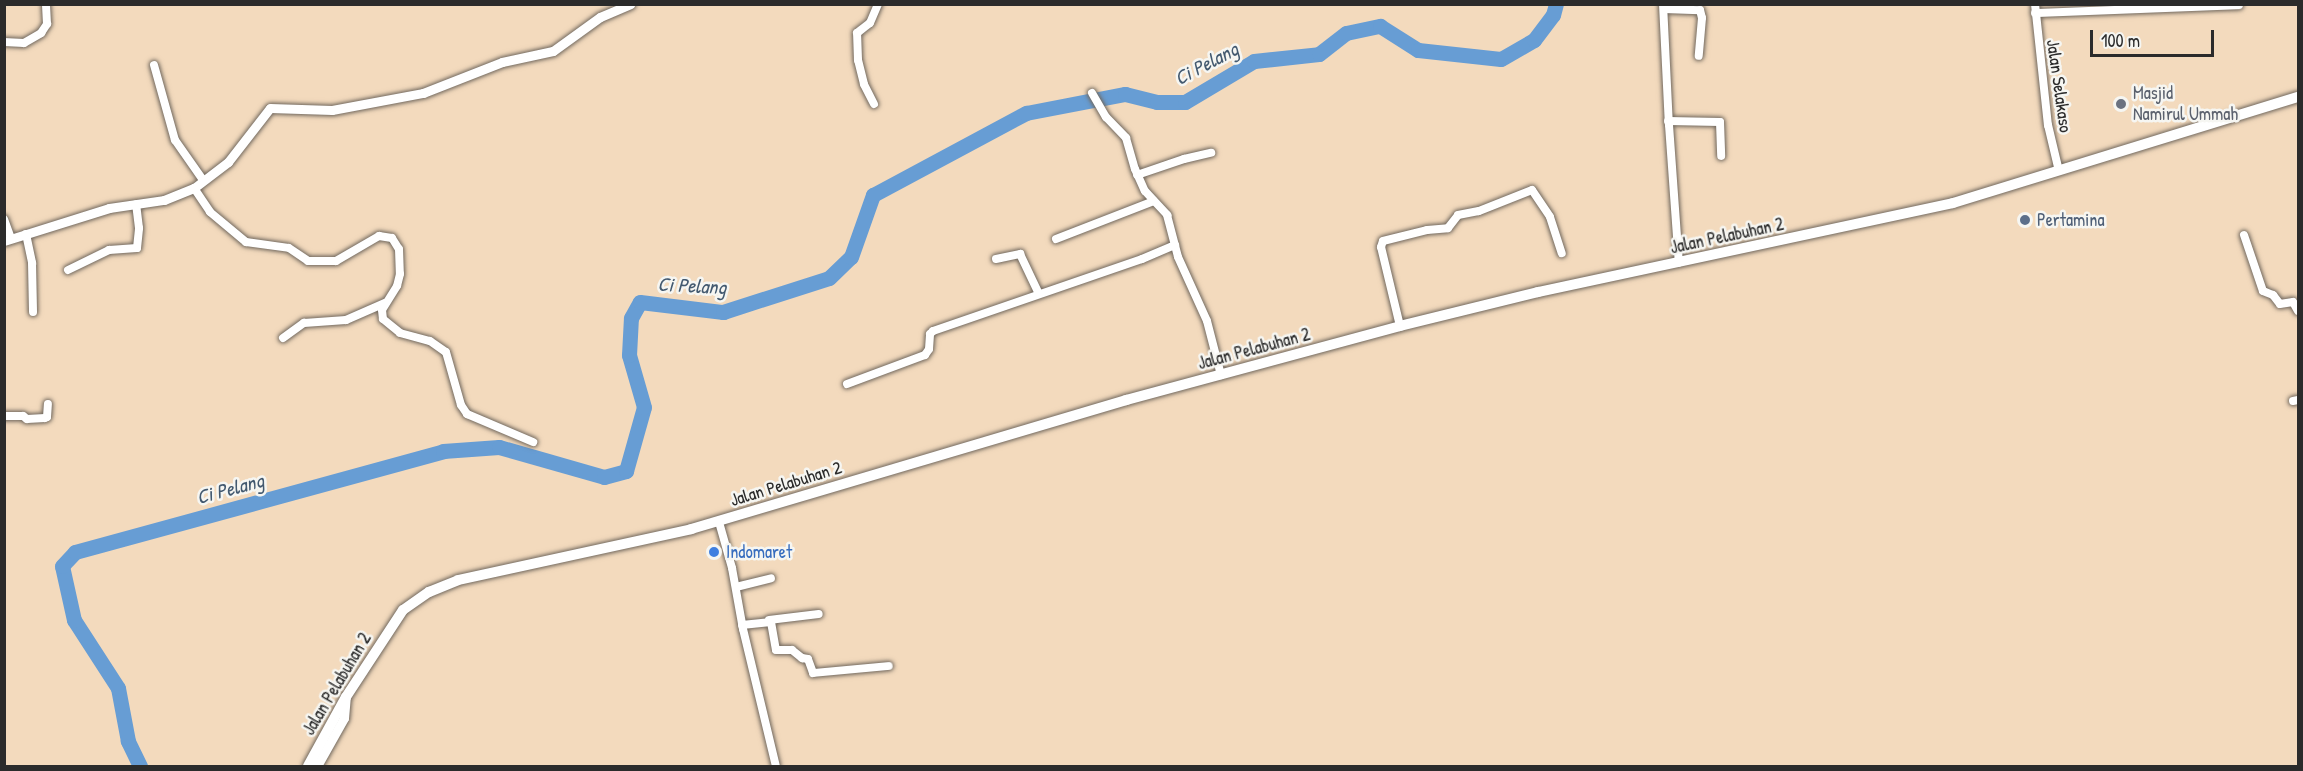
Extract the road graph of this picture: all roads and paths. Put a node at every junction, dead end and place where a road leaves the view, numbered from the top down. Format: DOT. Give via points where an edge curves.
graph roads {
  1 [pos="46,4"];
  2 [pos="630,4"];
  3 [pos="878,4"];
  4 [pos="2239,5"];
  5 [pos="2138,6"];
  6 [pos="1664,7"];
  7 [pos="611,8"];
  8 [pos="2035,9"];
  9 [pos="4,42"];
  10 [pos="1699,56"];
  11 [pos="154,65"];
  12 [pos="1092,93"];
  13 [pos="2298,97"];
  14 [pos="874,104"];
  15 [pos="1668,121"];
  16 [pos="1211,153"];
  17 [pos="1721,156"];
  18 [pos="2059,171"];
  19 [pos="1137,175"];
  20 [pos="203,180"];
  21 [pos="194,188"];
  22 [pos="1154,201"];
  23 [pos="136,204"];
  24 [pos="4,219"];
  25 [pos="26,234"];
  26 [pos="2244,235"];
  27 [pos="8,239"];
  28 [pos="1056,240"];
  29 [pos="1175,245"];
  30 [pos="1562,253"];
  31 [pos="996,259"];
  32 [pos="1679,263"];
  33 [pos="68,270"];
  34 [pos="1039,294"];
  35 [pos="385,303"];
  36 [pos="2298,311"];
  37 [pos="33,312"];
  38 [pos="1400,326"];
  39 [pos="283,338"];
  40 [pos="1221,375"];
  41 [pos="847,384"];
  42 [pos="48,404"];
  43 [pos="4,416"];
  44 [pos="533,442"];
  45 [pos="719,522"];
  46 [pos="771,579"];
  47 [pos="736,587"];
  48 [pos="819,614"];
  49 [pos="769,620"];
  50 [pos="742,625"];
  51 [pos="889,666"];
  52 [pos="346,698"];
  53 [pos="308,766"];
  54 [pos="317,766"];
  55 [pos="776,766"];
  1 -- 9 [label="street" via="46,24 41,33 24,43"];
  2 -- 7 [label="street"];
  3 -- 14 [label="street" via="870,23 856,33 864,84"];
  4 -- 5 [label="street"];
  5 -- 8 [label="street"];
  6 -- 10 [label="street" via="1700,10"];
  6 -- 15 [label="street"];
  7 -- 20 [label="street" via="553,51 502,62 423,93 332,110 270,108 235,155"];
  8 -- 18 [label="street, Jalan Selakaso" via="2048,125"];
  11 -- 20 [label="street" via="175,140"];
  12 -- 19 [label="street" via="1126,138"];
  13 -- 18 [label="main road, Jalan Pelabuhan 2"];
  15 -- 17 [label="street" via="1720,122"];
  15 -- 32 [label="street"];
  16 -- 19 [label="street"];
  18 -- 32 [label="main road, Jalan Pelabuhan 2" via="1932,208"];
  19 -- 22 [label="street"];
  20 -- 21 [label="street"];
  21 -- 23 [label="street" via="164,200"];
  21 -- 35 [label="street" via="210,212 246,242 289,248 308,261 336,261 379,236 392,238 399,249 400,267 397,285"];
  22 -- 28 [label="street"];
  22 -- 29 [label="street" via="1167,215"];
  23 -- 25 [label="street"];
  23 -- 33 [label="street" via="137,248 109,250"];
  24 -- 27 [label="street"];
  25 -- 27 [label="street"];
  25 -- 37 [label="street" via="32,263"];
  26 -- 36 [label="street" via="2264,291 2280,304 2294,303"];
  29 -- 34 [label="street"];
  29 -- 40 [label="street" via="1204,312"];
  30 -- 38 [label="street" via="1550,217 1532,190 1458,216 1448,228 1383,241 1383,258"];
  31 -- 34 [label="street" via="1020,254"];
  32 -- 38 [label="main road, Jalan Pelabuhan 2"];
  34 -- 41 [label="street" via="933,331 925,355"];
  35 -- 39 [label="street" via="346,320 304,323"];
  35 -- 44 [label="street" via="382,316 393,329 430,341 446,352 467,414"];
  38 -- 40 [label="main road, Jalan Pelabuhan 2"];
  40 -- 45 [label="main road, Jalan Pelabuhan 2"];
  42 -- 43 [label="street" via="45,418"];
  45 -- 47 [label="street"];
  45 -- 52 [label="main road, Jalan Pelabuhan 2" via="437,587 403,610"];
  46 -- 47 [label="street"];
  47 -- 50 [label="street"];
  48 -- 49 [label="street"];
  49 -- 50 [label="street"];
  49 -- 51 [label="street" via="776,650 792,650 808,659 813,673"];
  50 -- 55 [label="street"];
  52 -- 53 [label="main road, Jalan Pelabuhan 2"];
  52 -- 54 [label="street" via="344,718"];
}
